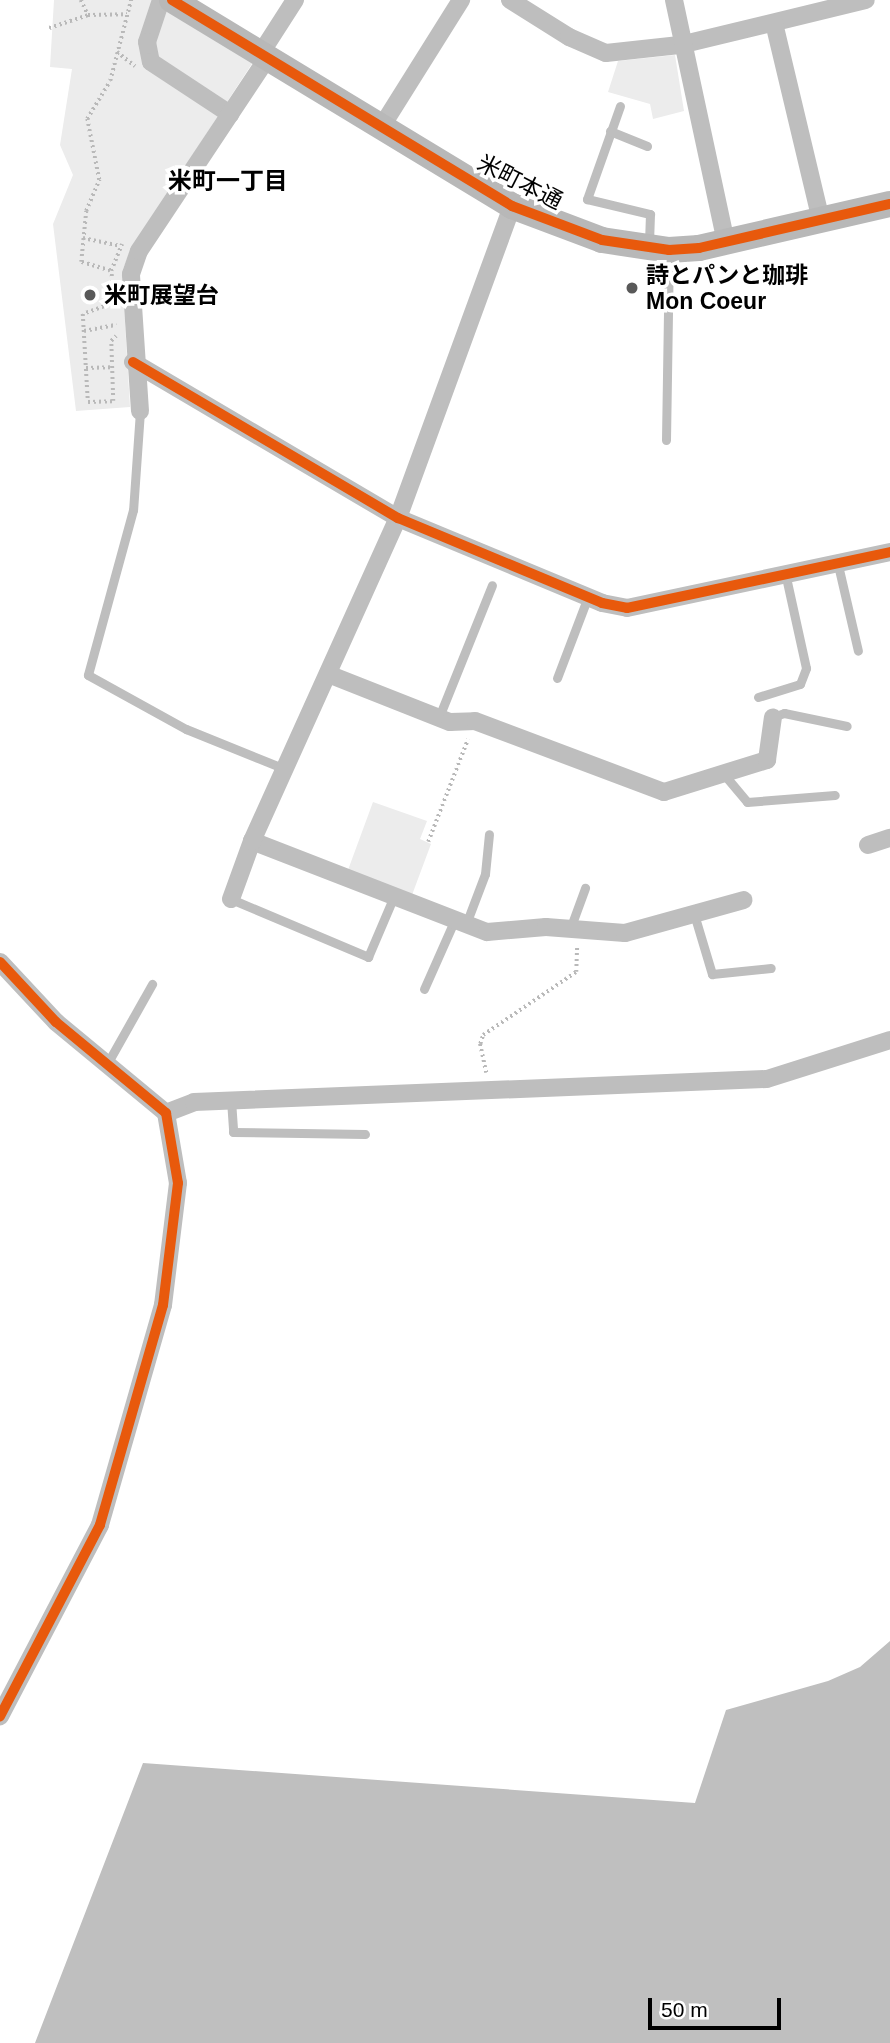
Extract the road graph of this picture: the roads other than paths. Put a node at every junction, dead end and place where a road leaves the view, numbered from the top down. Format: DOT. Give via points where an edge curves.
graph roads {
  1 [pos="161,0"];
  2 [pos="172,0"];
  3 [pos="295,0"];
  4 [pos="461,0"];
  5 [pos="510,0"];
  6 [pos="674,0"];
  7 [pos="866,0"];
  8 [pos="774,23"];
  9 [pos="680,45"];
  10 [pos="265,55"];
  11 [pos="620,106"];
  12 [pos="230,114"];
  13 [pos="382,126"];
  14 [pos="610,131"];
  15 [pos="647,146"];
  16 [pos="890,204"];
  17 [pos="512,206"];
  18 [pos="821,221"];
  19 [pos="726,243"];
  20 [pos="659,249"];
  21 [pos="134,362"];
  22 [pos="140,411"];
  23 [pos="666,440"];
  24 [pos="398,518"];
  25 [pos="890,552"];
  26 [pos="838,565"];
  27 [pos="786,577"];
  28 [pos="492,585"];
  29 [pos="587,599"];
  30 [pos="858,651"];
  31 [pos="328,674"];
  32 [pos="557,678"];
  33 [pos="758,697"];
  34 [pos="439,717"];
  35 [pos="773,718"];
  36 [pos="847,726"];
  37 [pos="285,769"];
  38 [pos="722,772"];
  39 [pos="835,795"];
  40 [pos="489,834"];
  41 [pos="890,838"];
  42 [pos="252,841"];
  43 [pos="868,845"];
  44 [pos="585,888"];
  45 [pos="394,896"];
  46 [pos="231,899"];
  47 [pos="744,900"];
  48 [pos="694,914"];
  49 [pos="461,922"];
  50 [pos="574,929"];
  51 [pos="0,962"];
  52 [pos="771,968"];
  53 [pos="152,984"];
  54 [pos="424,989"];
  55 [pos="890,1040"];
  56 [pos="107,1064"];
  57 [pos="231,1100"];
  58 [pos="166,1113"];
  59 [pos="365,1134"];
  60 [pos="0,1716"];
  1 -- 12 [label="street" via="147,42 151,62"];
  2 -- 10 [label="street, 米町本通"];
  3 -- 10 [label="street"];
  4 -- 13 [label="street"];
  5 -- 9 [label="street" via="569,37 606,53"];
  6 -- 9 [label="street"];
  7 -- 8 [label="street"];
  8 -- 9 [label="street"];
  8 -- 18 [label="street"];
  9 -- 19 [label="street"];
  10 -- 12 [label="street"];
  10 -- 13 [label="street, 米町本通"];
  11 -- 14 [label="lane"];
  12 -- 21 [label="street" via="139,251 131,274"];
  13 -- 17 [label="street, 米町本通"];
  14 -- 15 [label="lane"];
  14 -- 20 [label="lane" via="587,198 650,214"];
  16 -- 18 [label="street, 米町本通"];
  17 -- 20 [label="street, 米町本通" via="602,240"];
  17 -- 24 [label="street"];
  18 -- 19 [label="street, 米町本通"];
  19 -- 20 [label="street, 米町本通"];
  20 -- 23 [label="lane"];
  21 -- 22 [label="street"];
  21 -- 24 [label="street"];
  22 -- 37 [label="lane" via="133,510 88,675 186,729"];
  24 -- 29 [label="street"];
  24 -- 31 [label="street"];
  25 -- 26 [label="street"];
  26 -- 27 [label="street"];
  26 -- 30 [label="lane"];
  27 -- 29 [label="street" via="626,608"];
  27 -- 33 [label="lane" via="806,668 800,684"];
  28 -- 34 [label="lane"];
  29 -- 32 [label="lane"];
  31 -- 34 [label="street"];
  31 -- 37 [label="street"];
  34 -- 38 [label="street" via="475,720 664,792"];
  35 -- 36 [label="lane" via="784,713"];
  35 -- 38 [label="street" via="767,760"];
  37 -- 42 [label="street"];
  38 -- 39 [label="lane" via="747,802"];
  40 -- 49 [label="lane" via="485,874"];
  41 -- 43 [label="street"];
  42 -- 45 [label="street"];
  42 -- 46 [label="street"];
  44 -- 50 [label="lane"];
  45 -- 46 [label="lane" via="368,957"];
  45 -- 49 [label="street"];
  47 -- 48 [label="street"];
  48 -- 50 [label="street" via="625,933"];
  48 -- 52 [label="lane" via="712,975"];
  49 -- 50 [label="street" via="487,932"];
  49 -- 54 [label="lane"];
  51 -- 56 [label="street" via="56,1022"];
  53 -- 56 [label="lane"];
  55 -- 57 [label="street" via="767,1079"];
  56 -- 58 [label="street"];
  57 -- 58 [label="street" via="194,1102"];
  57 -- 59 [label="lane" via="233,1132"];
  58 -- 60 [label="street" via="178,1184 163,1305 100,1525"];
}
